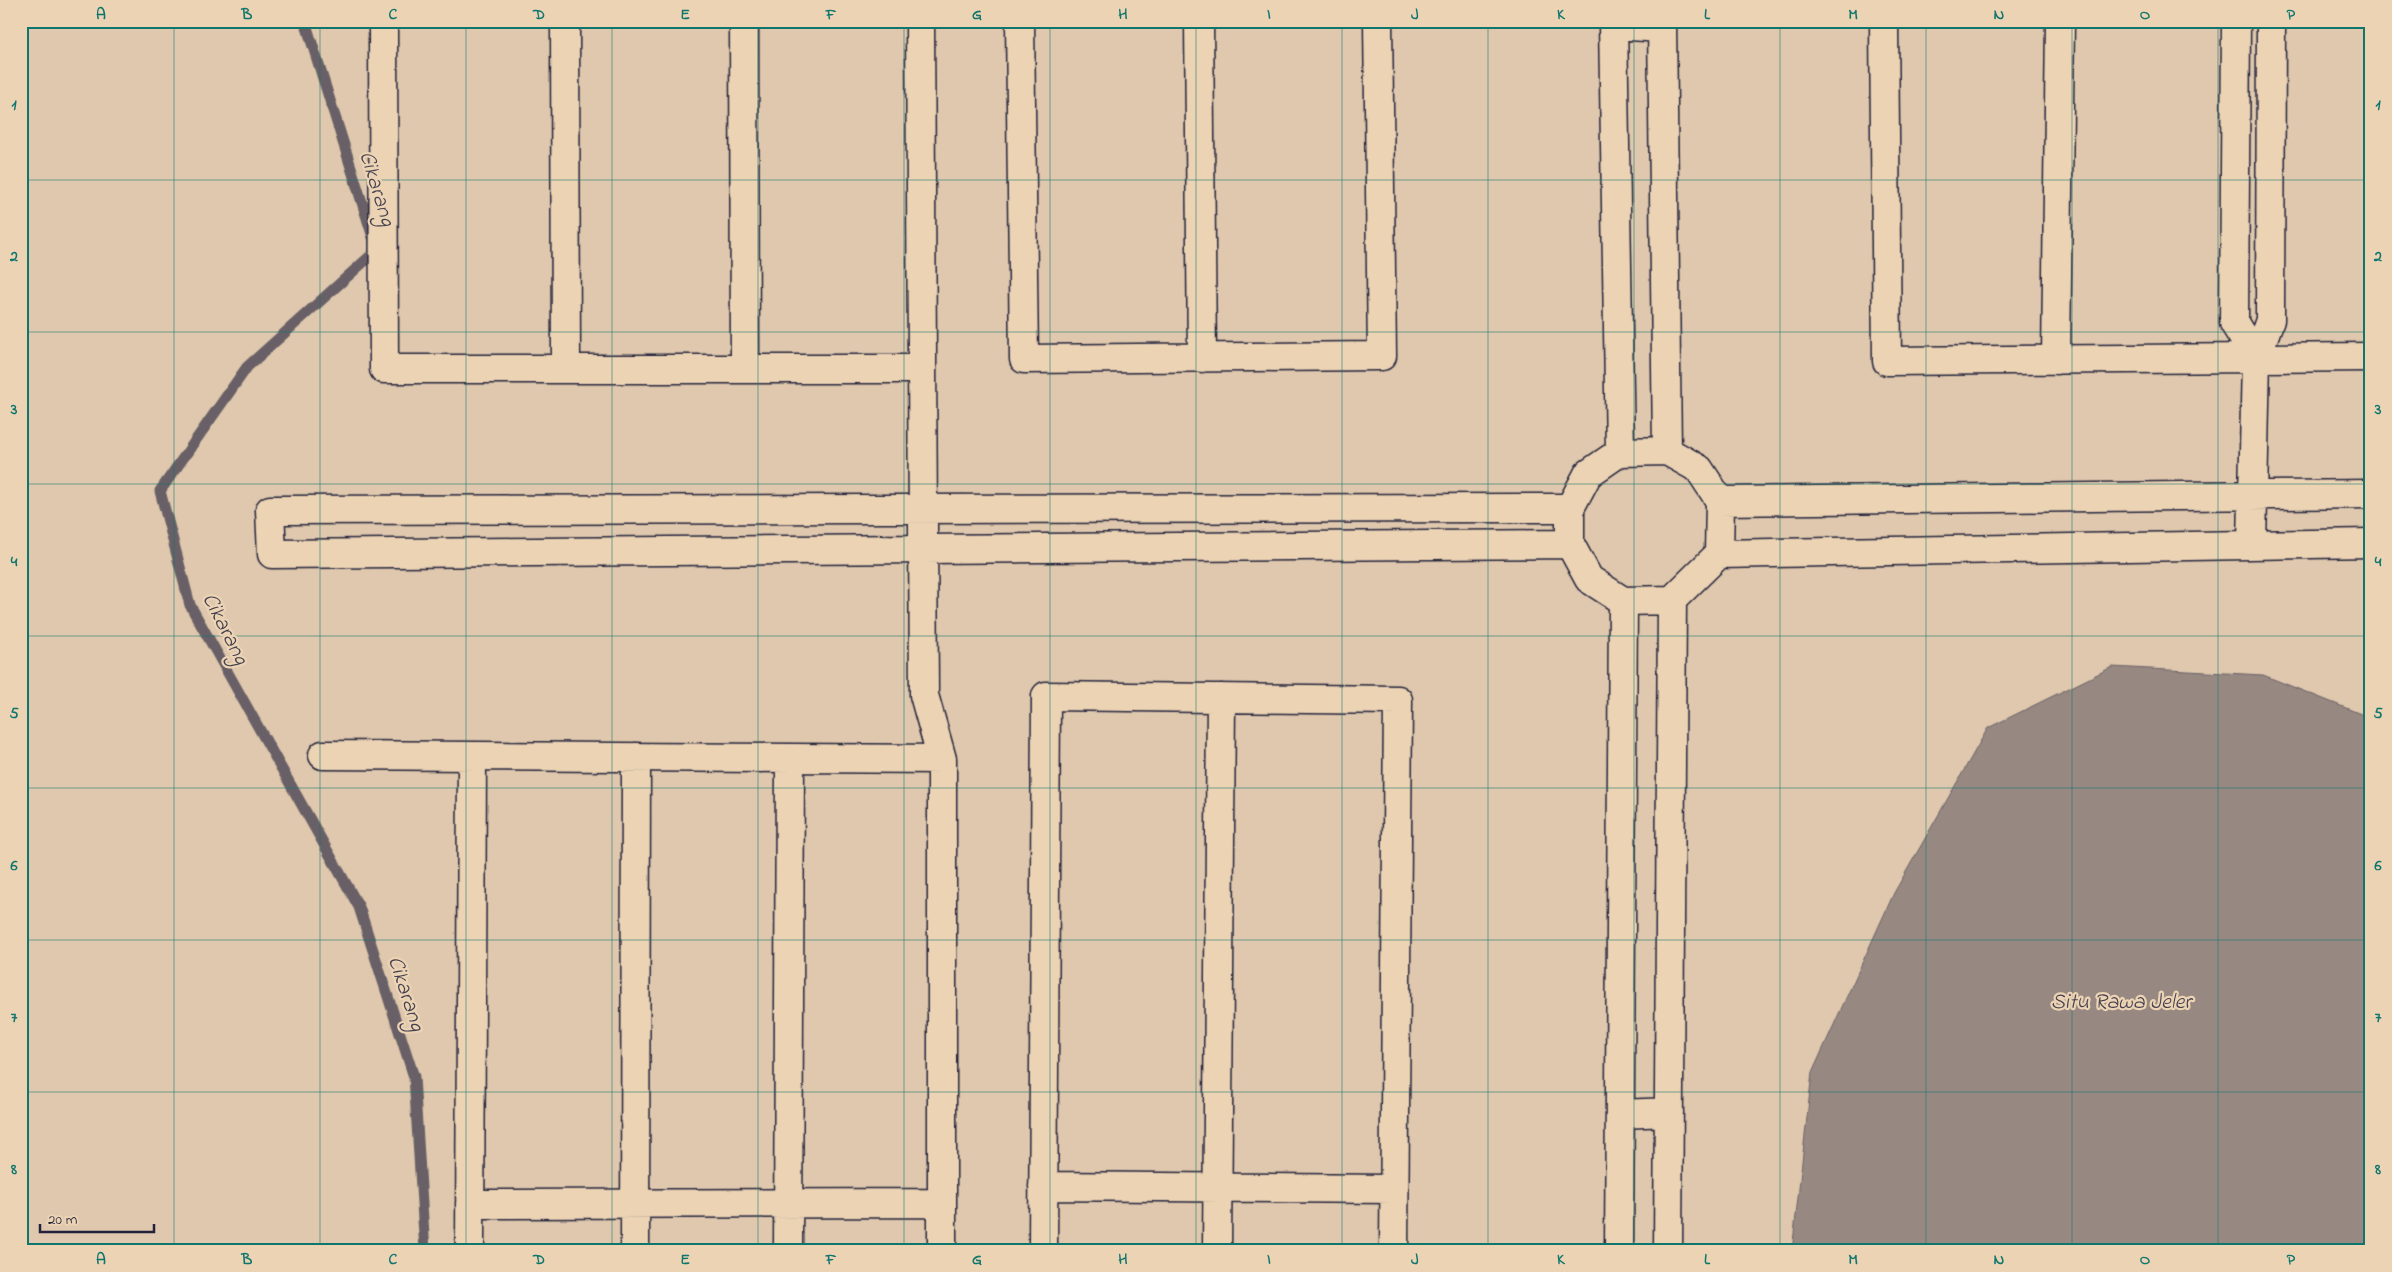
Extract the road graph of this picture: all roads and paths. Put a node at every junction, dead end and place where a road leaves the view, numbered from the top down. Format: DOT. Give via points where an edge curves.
graph roads {
  1 [pos="383,21"];
  2 [pos="565,21"];
  3 [pos="744,21"];
  4 [pos="920,21"];
  5 [pos="1020,21"];
  6 [pos="1199,21"];
  7 [pos="1378,21"];
  8 [pos="1884,21"];
  9 [pos="2060,21"];
  10 [pos="2236,21"];
  11 [pos="2271,21"];
  12 [pos="1613,23"];
  13 [pos="1662,25"];
  14 [pos="1202,358"];
  15 [pos="2256,358"];
  16 [pos="2371,358"];
  17 [pos="2056,360"];
  18 [pos="566,369"];
  19 [pos="745,369"];
  20 [pos="922,369"];
  21 [pos="1667,451"];
  22 [pos="1620,452"];
  23 [pos="2371,494"];
  24 [pos="2253,496"];
  25 [pos="1720,501"];
  26 [pos="1570,508"];
  27 [pos="923,509"];
  28 [pos="2371,543"];
  29 [pos="1570,544"];
  30 [pos="2252,545"];
  31 [pos="924,549"];
  32 [pos="1719,554"];
  33 [pos="1672,600"];
  34 [pos="1623,601"];
  35 [pos="1221,698"];
  36 [pos="323,755"];
  37 [pos="472,756"];
  38 [pos="636,757"];
  39 [pos="790,758"];
  40 [pos="942,759"];
  41 [pos="1669,1112"];
  42 [pos="1620,1114"];
  43 [pos="1043,1186"];
  44 [pos="1218,1188"];
  45 [pos="1394,1189"];
  46 [pos="788,1203"];
  47 [pos="942,1203"];
  48 [pos="470,1204"];
  49 [pos="635,1204"];
  50 [pos="470,1251"];
  51 [pos="635,1251"];
  52 [pos="788,1251"];
  53 [pos="942,1251"];
  54 [pos="1042,1251"];
  55 [pos="1217,1251"];
  56 [pos="1394,1251"];
  57 [pos="1619,1251"];
  58 [pos="1668,1251"];
  1 -- 18 [label="street" via="384,368"];
  2 -- 18 [label="street"];
  3 -- 19 [label="street"];
  4 -- 20 [label="street"];
  5 -- 14 [label="street" via="1024,359"];
  6 -- 14 [label="street"];
  7 -- 14 [label="street" via="1382,356"];
  8 -- 17 [label="street" via="1887,361"];
  9 -- 17 [label="street"];
  10 -- 15 [label="street" via="2234,323"];
  11 -- 15 [label="street" via="2270,320"];
  12 -- 13 [label="street"];
  12 -- 22 [label="street"];
  13 -- 21 [label="street"];
  15 -- 16 [label="street"];
  15 -- 17 [label="street"];
  15 -- 24 [label="street"];
  18 -- 19 [label="street"];
  19 -- 20 [label="street"];
  20 -- 27 [label="street"];
  21 -- 22 [label="street"];
  21 -- 25 [label="street" via="1699,469"];
  22 -- 26 [label="street" via="1588,474"];
  23 -- 24 [label="street"];
  24 -- 25 [label="street"];
  24 -- 30 [label="street"];
  25 -- 32 [label="street"];
  26 -- 27 [label="street"];
  26 -- 29 [label="street"];
  27 -- 31 [label="street"];
  27 -- 31 [label="street" via="270,510 272,554"];
  28 -- 30 [label="street"];
  29 -- 31 [label="street"];
  29 -- 34 [label="street" via="1589,579"];
  30 -- 32 [label="street"];
  31 -- 40 [label="street" via="924,695"];
  32 -- 33 [label="street"];
  33 -- 34 [label="street"];
  33 -- 41 [label="street"];
  34 -- 42 [label="street"];
  35 -- 43 [label="street" via="1046,696"];
  35 -- 44 [label="street"];
  35 -- 45 [label="street" via="1398,700"];
  36 -- 37 [label="street"];
  37 -- 38 [label="street"];
  37 -- 48 [label="street"];
  38 -- 39 [label="street"];
  38 -- 49 [label="street"];
  39 -- 40 [label="street"];
  39 -- 46 [label="street"];
  40 -- 47 [label="street"];
  41 -- 42 [label="street"];
  41 -- 58 [label="street"];
  42 -- 57 [label="street"];
  43 -- 44 [label="street"];
  43 -- 54 [label="street"];
  44 -- 45 [label="street"];
  44 -- 55 [label="street"];
  45 -- 56 [label="street"];
  46 -- 47 [label="street"];
  46 -- 49 [label="street"];
  46 -- 52 [label="street"];
  47 -- 53 [label="street"];
  48 -- 49 [label="street"];
  48 -- 50 [label="street"];
  49 -- 51 [label="street"];
}
